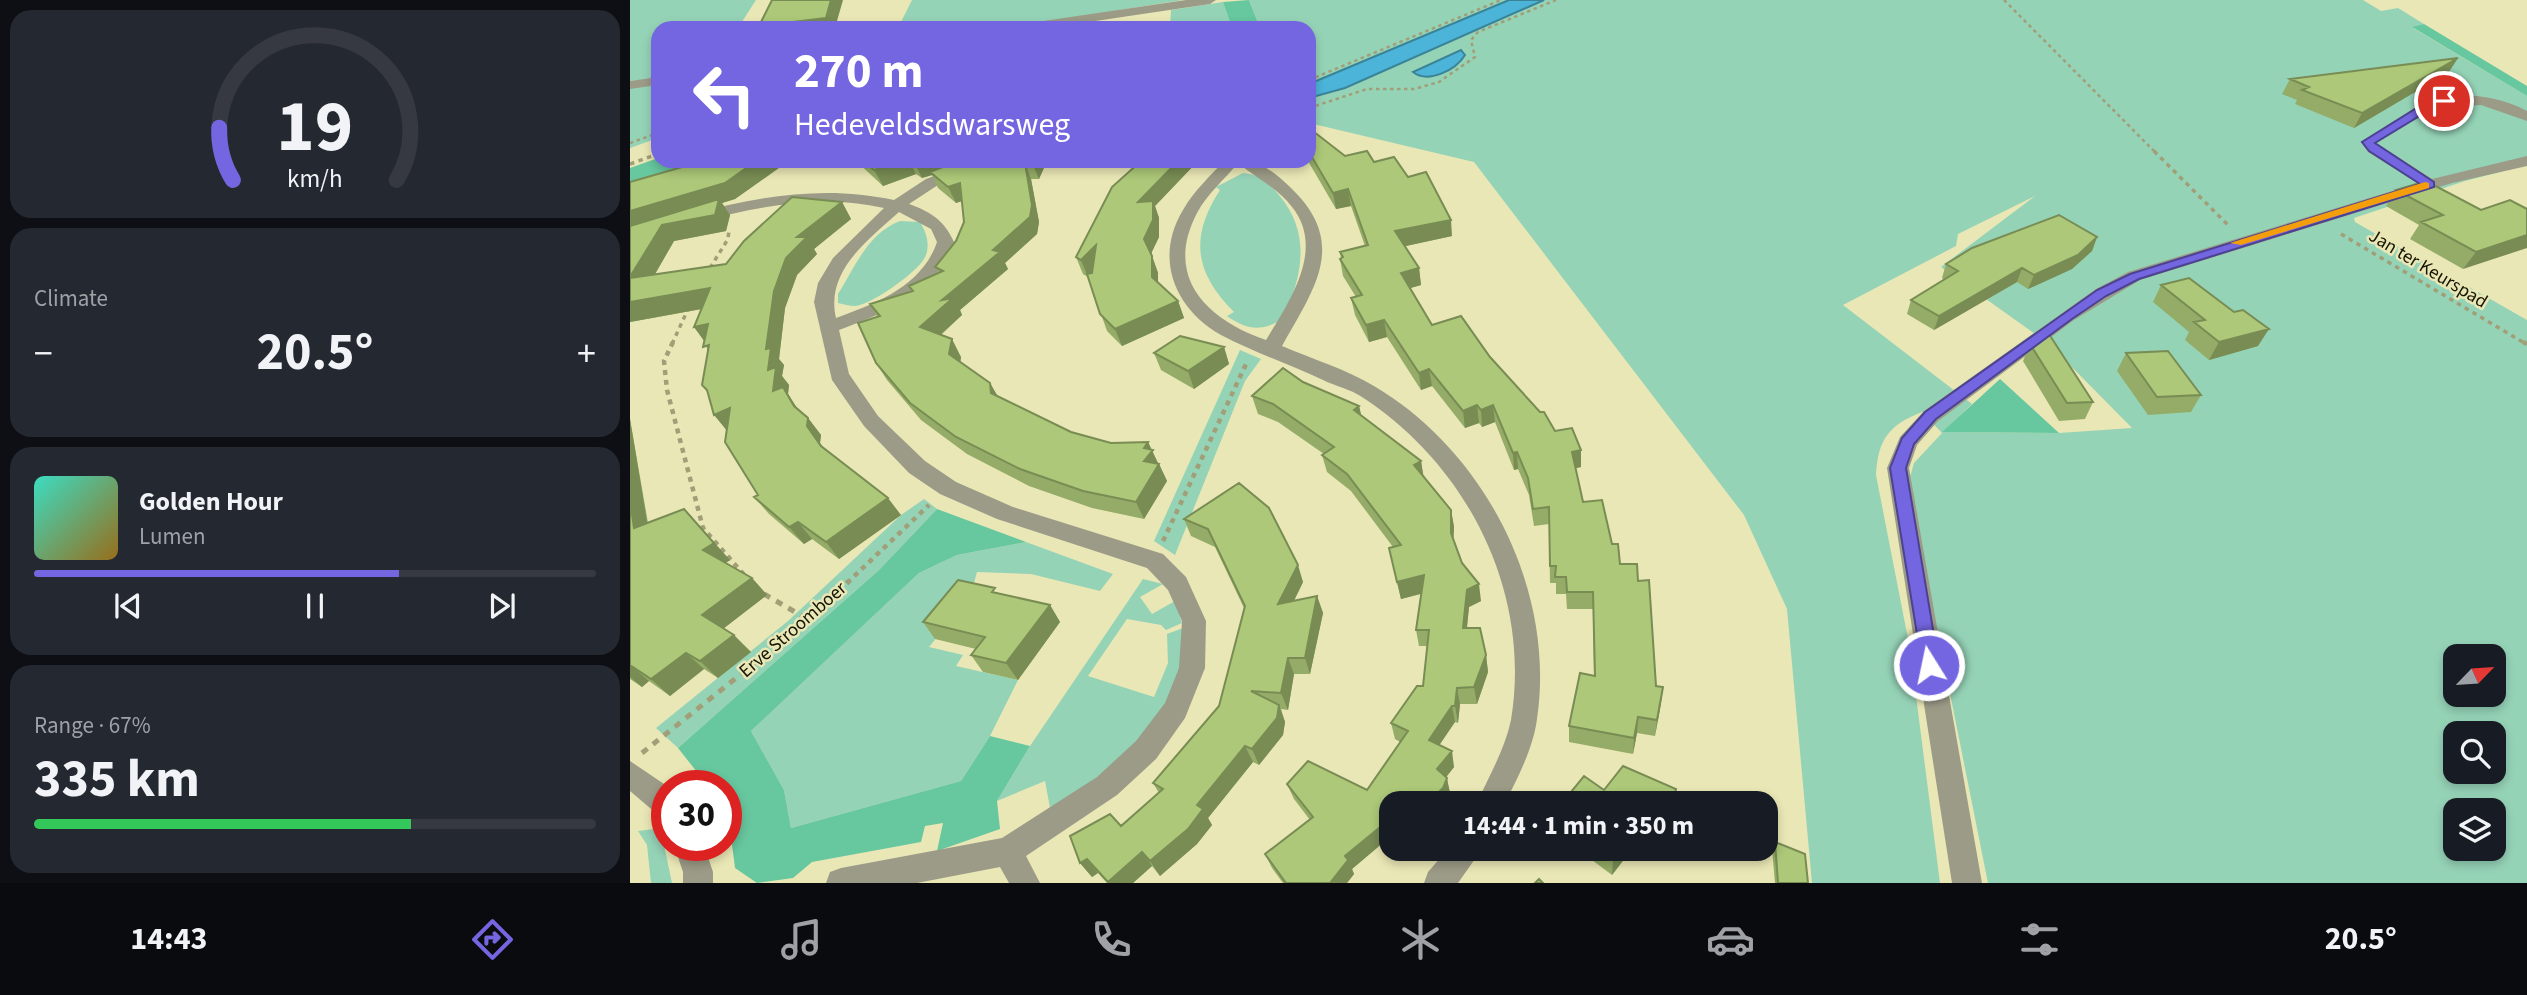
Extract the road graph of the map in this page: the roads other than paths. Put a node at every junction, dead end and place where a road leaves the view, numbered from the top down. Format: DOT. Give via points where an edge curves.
graph roads {
  1 [pos="1210,0"];
  2 [pos="1070,21"];
  3 [pos="651,82"];
  4 [pos="630,85"];
  5 [pos="2527,117"];
  6 [pos="2527,161"];
  7 [pos="972,168"];
  8 [pos="1226,168"];
  9 [pos="1255,168"];
  10 [pos="2430,184"];
  11 [pos="898,204"];
  12 [pos="682,222"];
  13 [pos="829,327"];
  14 [pos="1263,346"];
  15 [pos="634,765"];
  16 [pos="651,785"];
  17 [pos="1496,791"];
  18 [pos="1007,851"];
  19 [pos="694,861"];
  20 [pos="1457,861"];
  21 [pos="698,883"];
  22 [pos="841,883"];
  23 [pos="1025,883"];
  24 [pos="1439,883"];
  25 [pos="1967,883"];
  1 -- 2 [label="street"];
  3 -- 4 [label="street"];
  5 -- 10 [label="street" via="2487,101 2444,101 2432,103 2368,142"];
  6 -- 10 [label="street"];
  7 -- 11 [label="street" via="932,182"];
  8 -- 14 [label="street" via="1185,220 1178,270 1191,304 1222,330"];
  9 -- 14 [label="street" via="1297,198 1312,226 1315,247 1310,276"];
  10 -- 25 [label="street" via="2134,276 2004,359 1931,416 1907,442 1898,468"];
  11 -- 12 [label="street" via="825,196 787,198"];
  11 -- 13 [label="street" via="859,239 827,283 823,302"];
  11 -- 13 [label="street" via="934,219 944,237 941,258 901,295"];
  13 -- 18 [label="street" via="839,375 871,421 917,467 948,488 1005,513 1155,561 1178,584 1194,621 1192,668 1176,710 1146,750 1107,786"];
  14 -- 17 [label="street" via="1367,390 1443,456 1480,503 1519,593 1529,674 1524,721"];
  15 -- 16 [label="street"];
  18 -- 22 [label="street"];
  18 -- 23 [label="street"];
  19 -- 21 [label="street"];
  20 -- 24 [label="street"];
}
